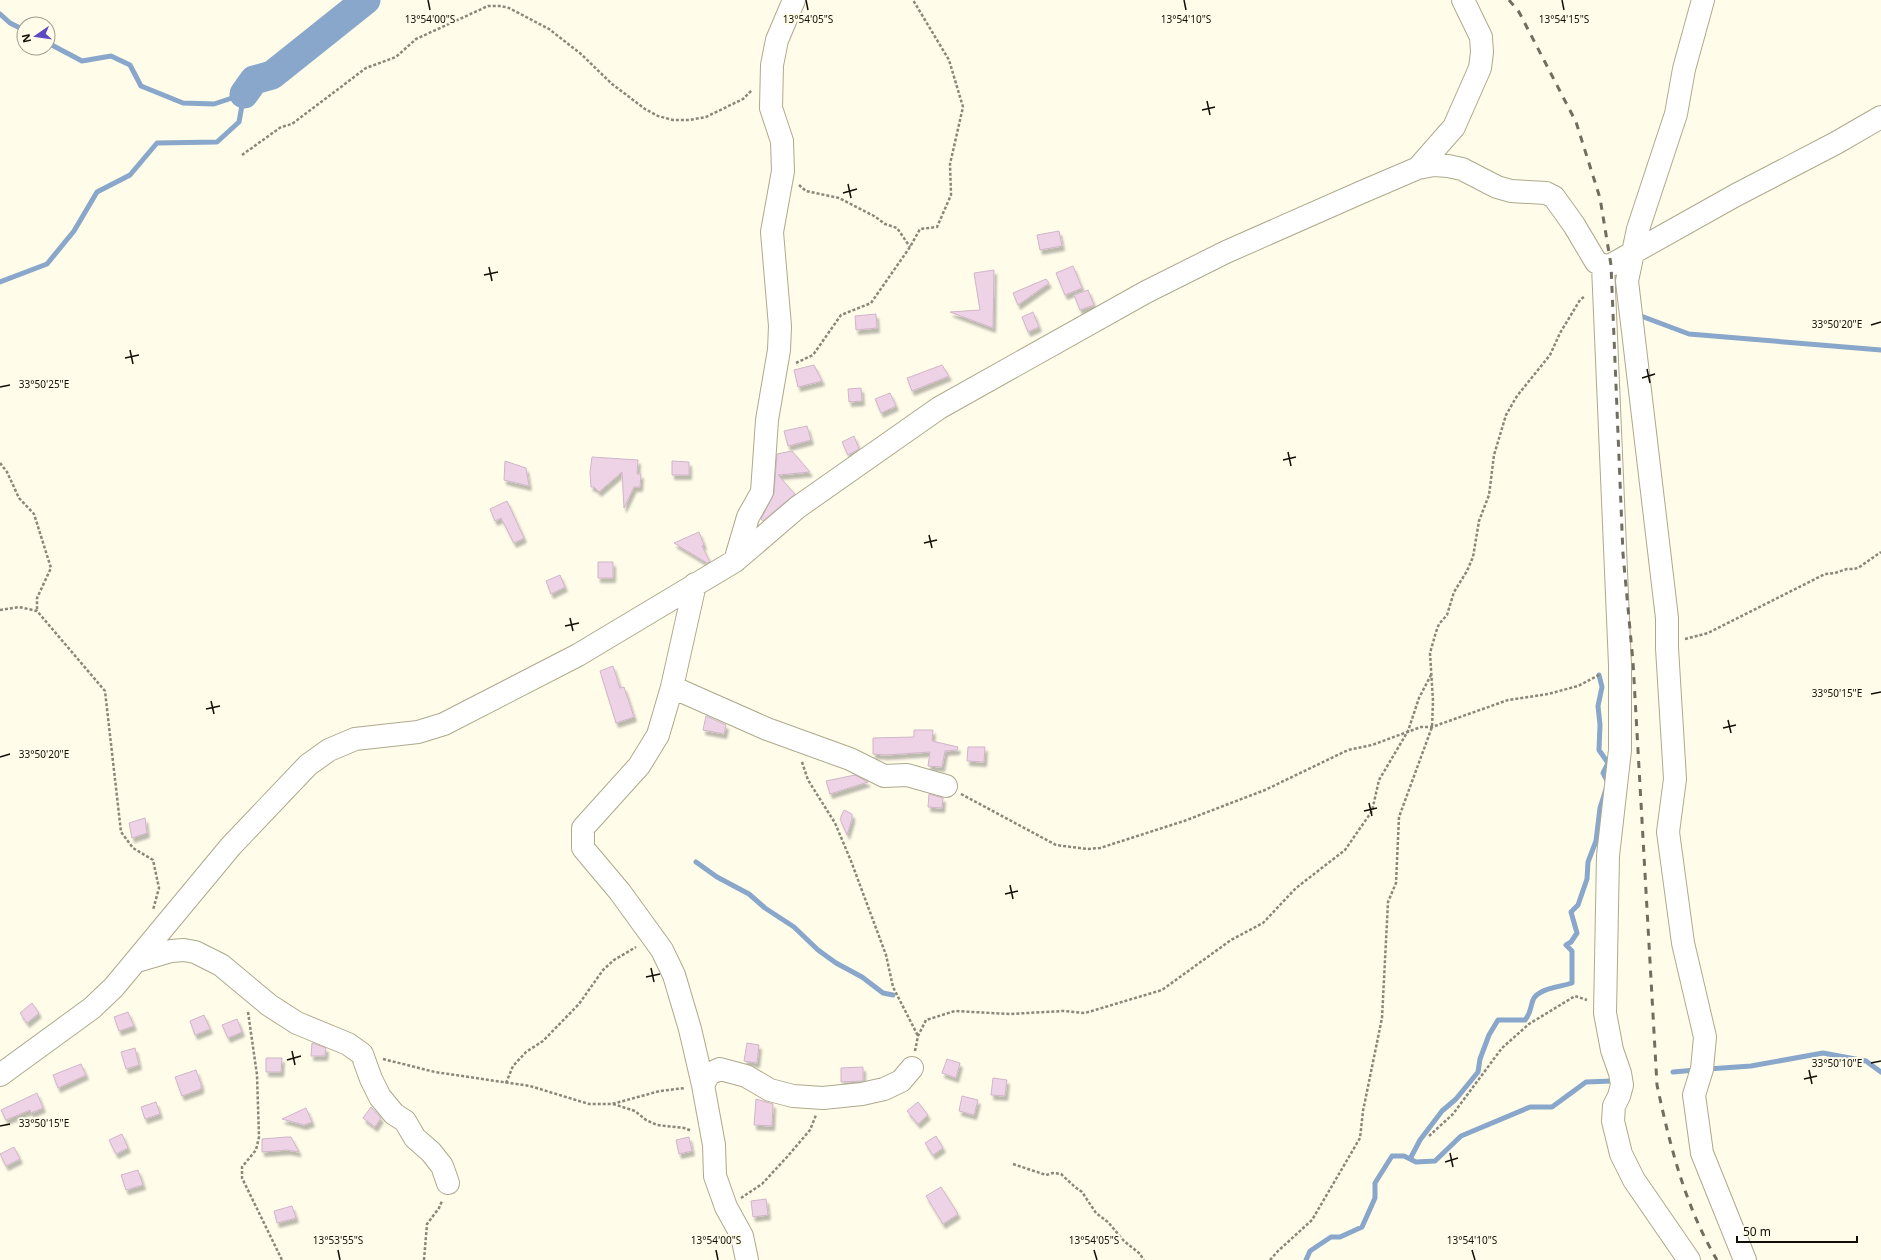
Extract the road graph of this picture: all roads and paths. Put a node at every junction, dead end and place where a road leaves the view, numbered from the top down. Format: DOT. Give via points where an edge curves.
graph roads {
  1 [pos="794,0"];
  2 [pos="913,0"];
  3 [pos="1463,0"];
  4 [pos="1703,0"];
  5 [pos="755,88"];
  6 [pos="1881,116"];
  7 [pos="242,155"];
  8 [pos="1418,168"];
  9 [pos="782,171"];
  10 [pos="910,247"];
  11 [pos="1632,254"];
  12 [pos="1603,274"];
  13 [pos="774,372"];
  14 [pos="0,463"];
  15 [pos="1881,552"];
  16 [pos="735,561"];
  17 [pos="695,584"];
  18 [pos="0,610"];
  19 [pos="37,611"];
  20 [pos="1666,648"];
  21 [pos="1620,665"];
  22 [pos="1433,672"];
  23 [pos="672,687"];
  24 [pos="1432,727"];
  25 [pos="1408,732"];
  26 [pos="795,740"];
  27 [pos="946,786"];
  28 [pos="645,927"];
  29 [pos="161,931"];
  30 [pos="137,961"];
  31 [pos="245,985"];
  32 [pos="1605,1013"];
  33 [pos="918,1036"];
  34 [pos="362,1054"];
  35 [pos="912,1068"];
  36 [pos="0,1075"];
  37 [pos="506,1083"];
  38 [pos="703,1085"];
  39 [pos="823,1098"];
  40 [pos="612,1104"];
  41 [pos="1430,1136"];
  42 [pos="712,1138"];
  43 [pos="1013,1164"];
  44 [pos="448,1183"];
  45 [pos="726,1207"];
  46 [pos="282,1260"];
  47 [pos="424,1260"];
  48 [pos="747,1260"];
  49 [pos="1144,1260"];
  50 [pos="1270,1260"];
  51 [pos="1689,1260"];
  52 [pos="1745,1260"];
  1 -- 9 [label="street" via="778,40 772,65 771,108 782,141"];
  2 -- 10 [label="path" via="949,60 963,107 950,164 951,195 937,227 920,229"];
  3 -- 8 [label="street" via="1481,37 1480,68 1454,127"];
  4 -- 11 [label="street" via="1684,69 1676,114 1647,198"];
  5 -- 7 [label="path" via="743,99 706,117 673,120 658,116 612,84 581,54 549,29 509,8 488,6 416,39 396,57 366,68 292,124 281,127"];
  6 -- 11 [label="street"];
  8 -- 12 [label="street" via="1448,166 1462,169 1497,187 1512,191 1546,193 1554,197"];
  8 -- 16 [label="street" via="1226,252 1146,292 961,394 798,507"];
  9 -- 10 [label="path" via="806,190 839,198 897,228"];
  9 -- 13 [label="street" via="772,232 780,326 779,350"];
  10 -- 13 [label="path" via="871,303 841,315 813,355"];
  11 -- 12 [label="street" via="1611,265"];
  11 -- 20 [label="street" via="1627,282 1667,618"];
  12 -- 21 [label="street"];
  12 -- 22 [label="path" via="1580,300 1550,355 1517,396 1506,415 1494,455 1489,495 1479,521 1473,557 1454,592 1447,616 1439,624 1430,653"];
  13 -- 16 [label="street" via="767,420 762,492 748,517"];
  14 -- 19 [label="path" via="19,498 34,514 51,568 38,598"];
  15 -- 20 [label="path" via="1858,568 1825,574 1708,633 1678,640"];
  16 -- 17 [label="street"];
  17 -- 23 [label="street"];
  17 -- 29 [label="street" via="578,655 444,724 418,732 355,739 329,750 308,765 265,809"];
  18 -- 19 [label="path" via="19,607"];
  19 -- 29 [label="path" via="105,691 121,832 133,848 153,860 159,888 153,908 154,918"];
  20 -- 52 [label="street" via="1675,779 1668,832 1683,943 1705,1037 1702,1069 1694,1095 1702,1153"];
  21 -- 24 [label="path" via="1578,686 1508,700"];
  21 -- 32 [label="street" via="1620,750 1608,856"];
  22 -- 24 [label="path"];
  22 -- 25 [label="path" via="1419,698"];
  23 -- 26 [label="street"];
  23 -- 28 [label="street" via="658,735 639,766 583,828 584,848"];
  24 -- 25 [label="path" via="1421,727"];
  24 -- 50 [label="path" via="1400,817 1396,883 1388,902 1382,1018 1360,1138 1312,1220"];
  25 -- 27 [label="path" via="1372,745 1348,750 1283,779 1272,787 1184,821 1100,848 1056,845"];
  25 -- 33 [label="path" via="1379,780 1372,811 1345,850 1296,888 1263,923 1231,940 1162,990 1085,1013 1063,1011 1010,1014 955,1011 926,1020"];
  26 -- 27 [label="street" via="850,758 884,776 907,775"];
  26 -- 33 [label="path" via="808,780 835,823 851,861 886,955 893,987"];
  28 -- 37 [label="path" via="639,945 603,970 579,1004 543,1042 526,1052 513,1066"];
  28 -- 38 [label="street" via="662,950 674,975"];
  29 -- 30 [label="street"];
  30 -- 31 [label="street" via="170,951 195,952 221,965"];
  30 -- 36 [label="street" via="92,1008"];
  31 -- 34 [label="street" via="297,1023 348,1044"];
  31 -- 46 [label="path" via="258,1075 258,1137 256,1150 242,1167 242,1178"];
  32 -- 41 [label="path" via="1593,1001 1575,996 1529,1024 1502,1048 1453,1114"];
  32 -- 51 [label="street" via="1622,1085 1614,1106 1613,1121 1621,1154 1634,1180"];
  33 -- 35 [label="path"];
  34 -- 37 [label="path" via="435,1072"];
  34 -- 44 [label="street" via="380,1096 394,1114 405,1121 415,1138 442,1166"];
  35 -- 39 [label="street" via="901,1081 884,1089"];
  37 -- 40 [label="path" via="530,1086 589,1104"];
  38 -- 39 [label="street" via="709,1074 720,1069 746,1076 770,1090 793,1096"];
  38 -- 40 [label="path"];
  38 -- 42 [label="street"];
  39 -- 45 [label="path" via="810,1130 787,1157 762,1184"];
  40 -- 42 [label="path" via="635,1111 657,1125 684,1128"];
  42 -- 45 [label="street" via="715,1176"];
  43 -- 49 [label="path" via="1046,1175 1061,1174 1082,1192 1096,1214 1108,1222"];
  44 -- 47 [label="path" via="439,1208 427,1224"];
  45 -- 48 [label="street" via="742,1236"];
}
